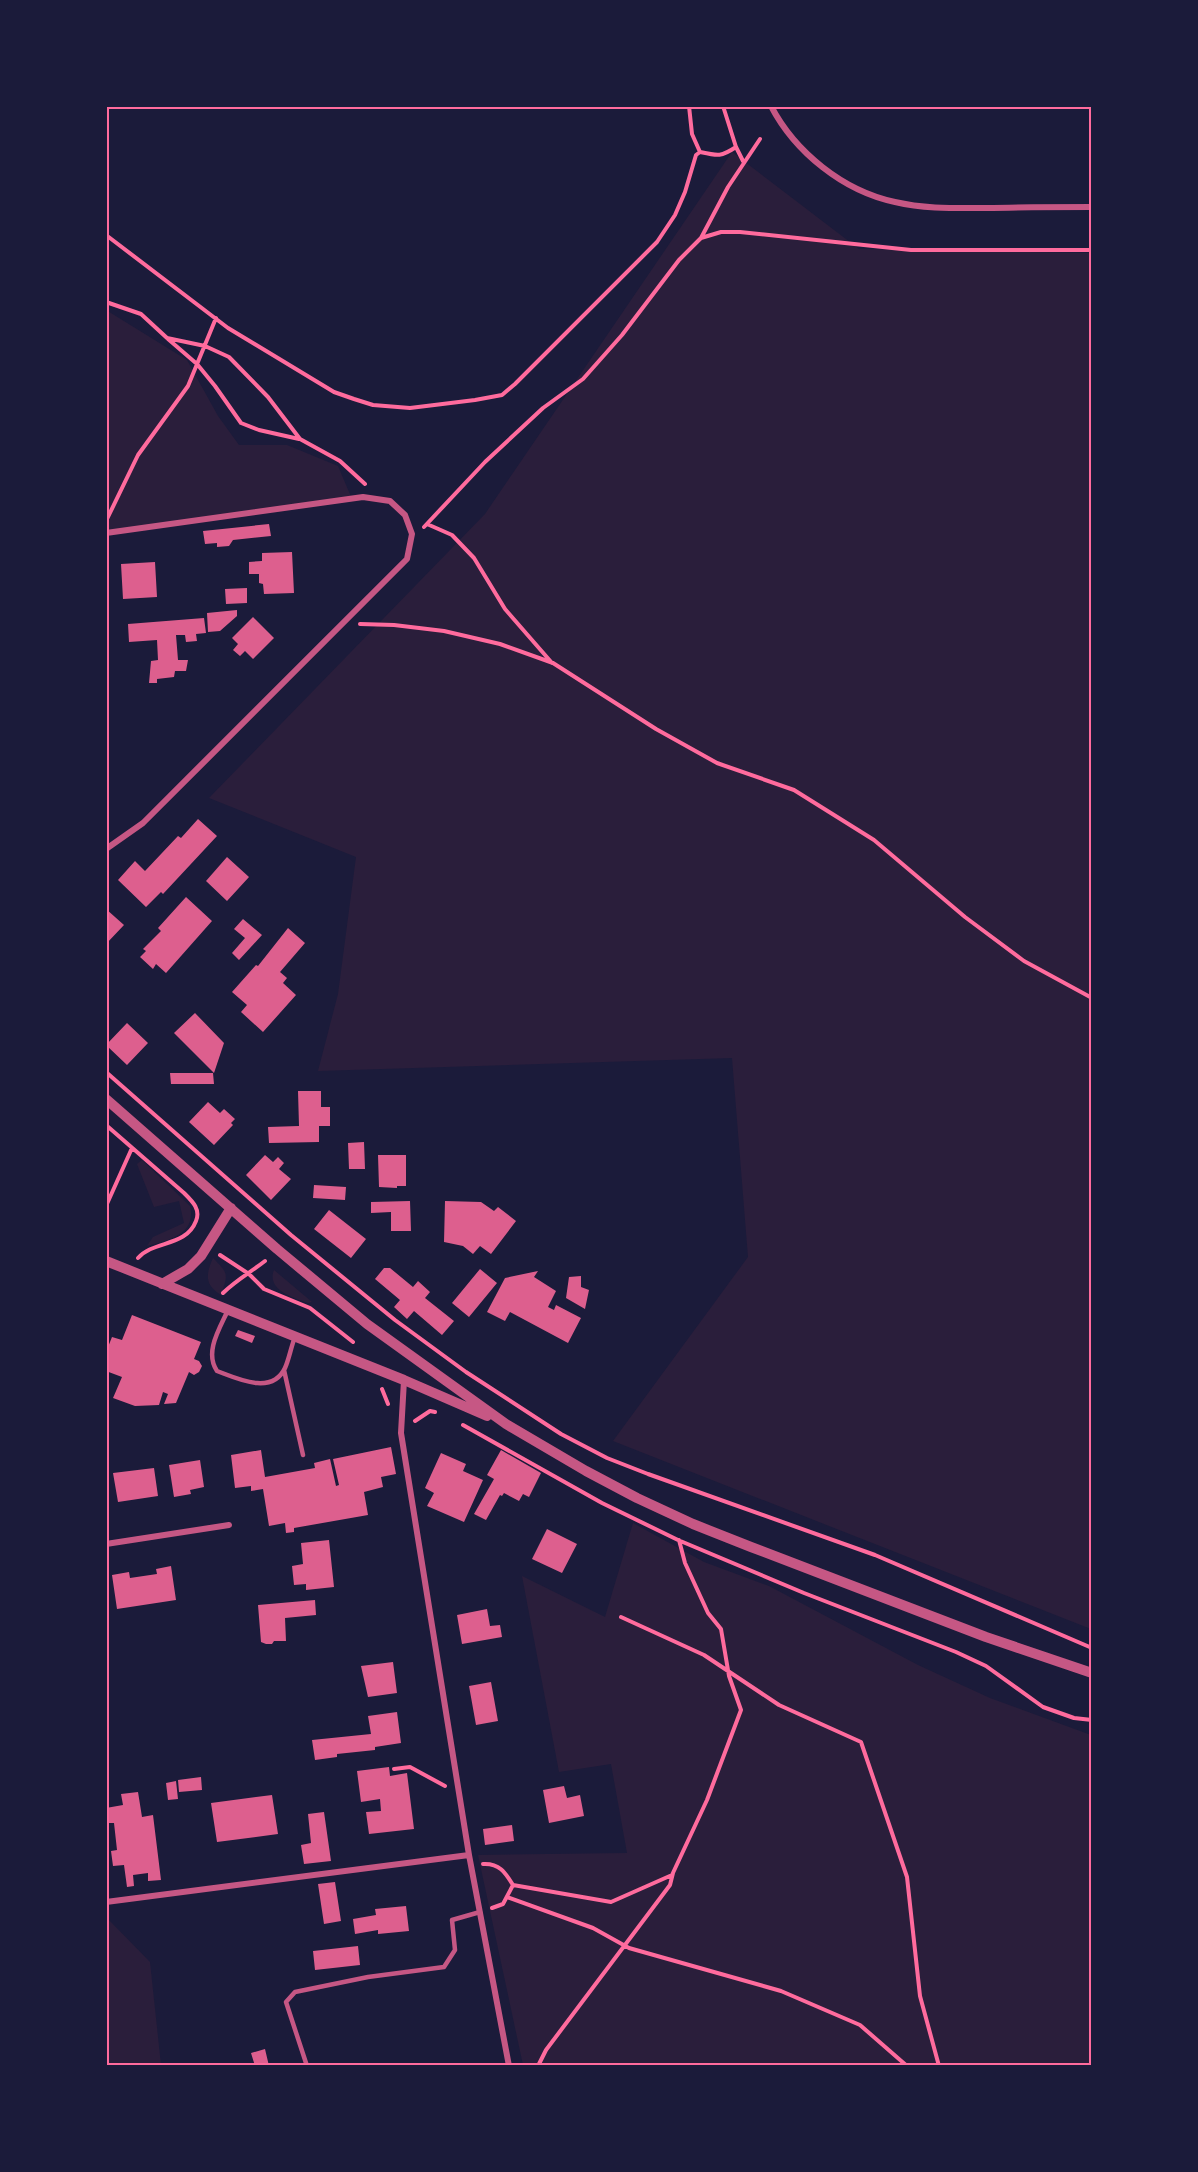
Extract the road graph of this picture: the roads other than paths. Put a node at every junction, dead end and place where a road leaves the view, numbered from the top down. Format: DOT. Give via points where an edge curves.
graph roads {
  1 [pos="771,106"];
  2 [pos="1092,207"];
  3 [pos="106,533"];
  4 [pos="106,849"];
  5 [pos="106,1099"];
  6 [pos="231,1208"];
  7 [pos="106,1261"];
  8 [pos="162,1284"];
  9 [pos="228,1310"];
  10 [pos="295,1337"];
  11 [pos="284,1369"];
  12 [pos="404,1380"];
  13 [pos="506,1424"];
  14 [pos="303,1455"];
  15 [pos="230,1525"];
  16 [pos="106,1544"];
  17 [pos="1092,1673"];
  18 [pos="469,1855"];
  19 [pos="106,1902"];
  20 [pos="480,1912"];
  21 [pos="307,2066"];
  22 [pos="509,2066"];
  1 -- 2 [label="street" via="800,146 822,166 846,183 892,202 922,207"];
  3 -- 4 [label="street" via="363,497 390,501 405,515 412,534 407,559 143,823"];
  5 -- 6 [label="street"];
  6 -- 8 [label="street" via="201,1256"];
  6 -- 13 [label="street" via="367,1324"];
  7 -- 8 [label="street"];
  8 -- 9 [label="street"];
  9 -- 10 [label="street"];
  9 -- 11 [label="lane" via="213,1346 211,1359 217,1371 248,1383 261,1383 279,1378"];
  10 -- 11 [label="lane"];
  10 -- 12 [label="street"];
  11 -- 14 [label="lane"];
  12 -- 13 [label="street"];
  12 -- 18 [label="street" via="401,1433"];
  13 -- 17 [label="street" via="597,1477 693,1524 986,1637"];
  15 -- 16 [label="street"];
  18 -- 19 [label="street"];
  18 -- 20 [label="street"];
  20 -- 21 [label="lane" via="452,1920 456,1950 444,1967 295,1992 286,2002"];
  20 -- 22 [label="street"];
}
